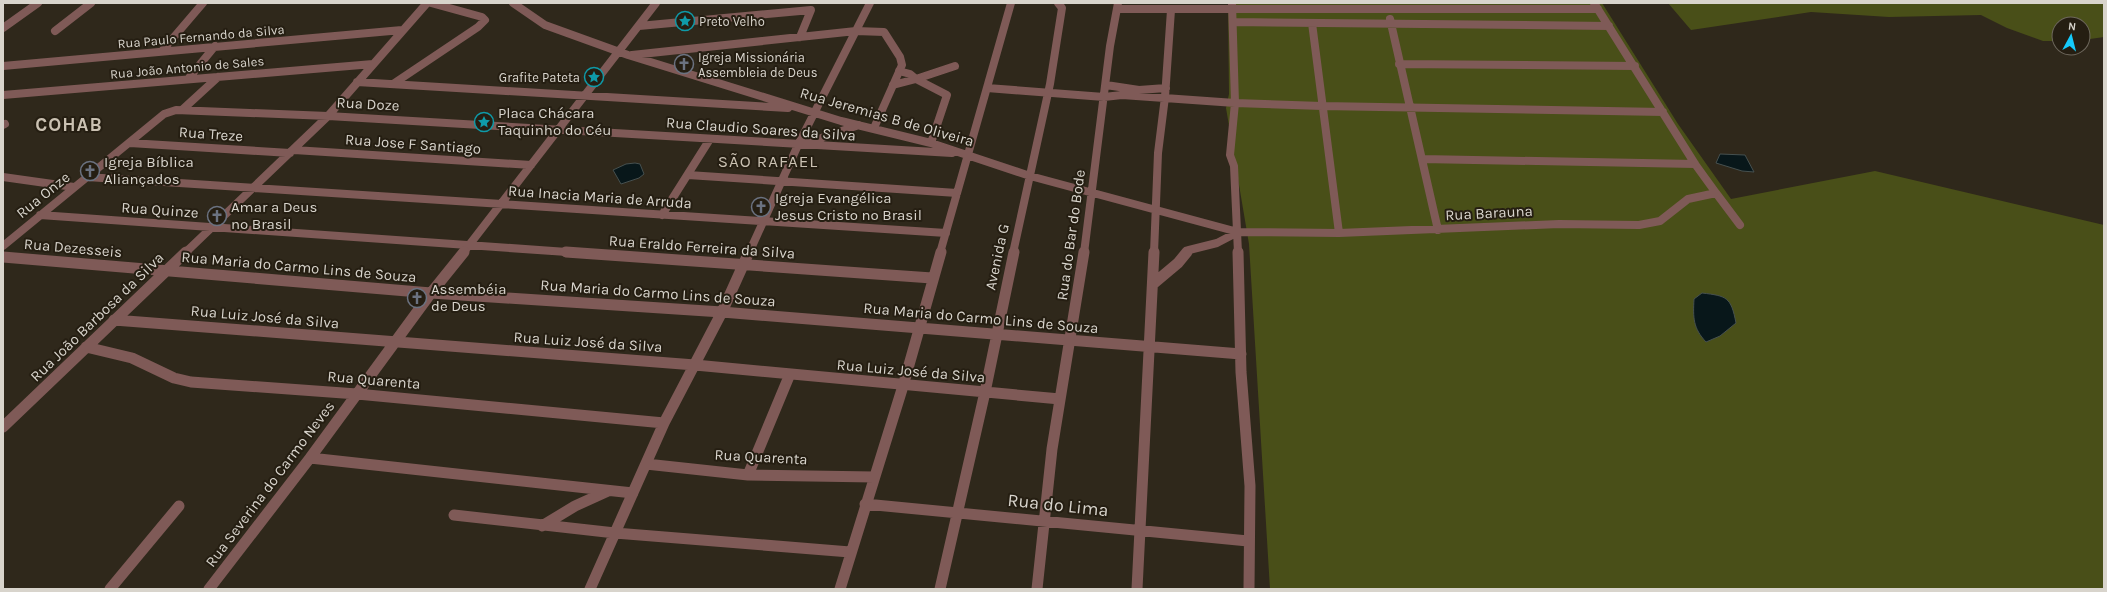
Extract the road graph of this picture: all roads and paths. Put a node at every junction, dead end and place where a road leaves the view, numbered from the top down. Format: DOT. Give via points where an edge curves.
graph roads {
  1 [pos="38,3"];
  2 [pos="91,3"];
  3 [pos="203,3"];
  4 [pos="427,3"];
  5 [pos="431,3"];
  6 [pos="513,3"];
  7 [pos="656,3"];
  8 [pos="870,3"];
  9 [pos="1011,3"];
  10 [pos="1058,3"];
  11 [pos="1118,6"];
  12 [pos="1232,6"];
  13 [pos="1387,6"];
  14 [pos="1596,6"];
  15 [pos="1170,10"];
  16 [pos="1234,22"];
  17 [pos="1312,23"];
  18 [pos="1391,24"];
  19 [pos="639,26"];
  20 [pos="1609,26"];
  21 [pos="3,28"];
  22 [pos="402,30"];
  23 [pos="55,31"];
  24 [pos="856,31"];
  25 [pos="800,37"];
  26 [pos="215,46"];
  27 [pos="162,51"];
  28 [pos="619,52"];
  29 [pos="628,55"];
  30 [pos="373,64"];
  31 [pos="1399,64"];
  32 [pos="3,66"];
  33 [pos="955,66"];
  34 [pos="1634,66"];
  35 [pos="899,71"];
  36 [pos="218,77"];
  37 [pos="188,79"];
  38 [pos="916,79"];
  39 [pos="357,82"];
  40 [pos="393,84"];
  41 [pos="893,85"];
  42 [pos="1106,85"];
  43 [pos="987,88"];
  44 [pos="1048,93"];
  45 [pos="1166,93"];
  46 [pos="3,95"];
  47 [pos="584,96"];
  48 [pos="1104,97"];
  49 [pos="1235,103"];
  50 [pos="1322,106"];
  51 [pos="1409,108"];
  52 [pos="179,110"];
  53 [pos="810,110"];
  54 [pos="1663,112"];
  55 [pos="328,116"];
  56 [pos="859,125"];
  57 [pos="874,128"];
  58 [pos="558,130"];
  59 [pos="842,131"];
  60 [pos="710,139"];
  61 [pos="130,143"];
  62 [pos="931,143"];
  63 [pos="799,146"];
  64 [pos="833,147"];
  65 [pos="292,151"];
  66 [pos="965,154"];
  67 [pos="1422,159"];
  68 [pos="1695,164"];
  69 [pos="531,166"];
  70 [pos="688,175"];
  71 [pos="1030,176"];
  72 [pos="3,177"];
  73 [pos="87,177"];
  74 [pos="782,181"];
  75 [pos="74,187"];
  76 [pos="253,189"];
  77 [pos="1093,192"];
  78 [pos="957,193"];
  79 [pos="1716,193"];
  80 [pos="502,204"];
  81 [pos="1155,209"];
  82 [pos="40,215"];
  83 [pos="662,215"];
  84 [pos="763,222"];
  85 [pos="1740,225"];
  86 [pos="212,228"];
  87 [pos="1438,230"];
  88 [pos="1238,232"];
  89 [pos="946,233"];
  90 [pos="1339,233"];
  91 [pos="470,245"];
  92 [pos="3,246"];
  93 [pos="3,257"];
  94 [pos="744,265"];
  95 [pos="165,272"];
  96 [pos="932,278"];
  97 [pos="1153,284"];
  98 [pos="431,293"];
  99 [pos="722,312"];
  100 [pos="114,320"];
  101 [pos="920,328"];
  102 [pos="996,334"];
  103 [pos="1070,340"];
  104 [pos="395,343"];
  105 [pos="1148,346"];
  106 [pos="86,347"];
  107 [pos="1241,354"];
  108 [pos="695,365"];
  109 [pos="790,374"];
  110 [pos="903,386"];
  111 [pos="985,392"];
  112 [pos="357,394"];
  113 [pos="1060,399"];
  114 [pos="664,423"];
  115 [pos="4,424"];
  116 [pos="310,458"];
  117 [pos="646,464"];
  118 [pos="748,475"];
  119 [pos="874,477"];
  120 [pos="609,490"];
  121 [pos="633,493"];
  122 [pos="865,504"];
  123 [pos="179,506"];
  124 [pos="957,513"];
  125 [pos="454,515"];
  126 [pos="1045,522"];
  127 [pos="542,526"];
  128 [pos="1141,531"];
  129 [pos="615,533"];
  130 [pos="1248,541"];
  131 [pos="850,552"];
  132 [pos="110,589"];
  133 [pos="209,589"];
  134 [pos="590,589"];
  135 [pos="840,589"];
  136 [pos="940,589"];
  137 [pos="1037,589"];
  138 [pos="1137,589"];
  139 [pos="1249,589"];
  1 -- 21 [label="street"];
  2 -- 23 [label="street"];
  3 -- 27 [label="street"];
  4 -- 22 [label="street, Rua João Barbosa da Silva"];
  5 -- 40 [label="street" via="485,20"];
  6 -- 28 [label="street, Rua Jeremias B de Oliveira" via="545,25"];
  7 -- 19 [label="street"];
  8 -- 24 [label="street"];
  9 -- 43 [label="street"];
  10 -- 44 [label="street, Avenida G" via="1062,8 1059,35"];
  11 -- 15 [label="street"];
  11 -- 42 [label="street, Rua do Bar do Bode"];
  12 -- 13 [label="street"];
  12 -- 15 [label="street"];
  12 -- 16 [label="street"];
  13 -- 14 [label="street"];
  13 -- 18 [label="street"];
  14 -- 20 [label="street"];
  15 -- 45 [label="street"];
  16 -- 17 [label="street"];
  16 -- 49 [label="street"];
  17 -- 18 [label="street"];
  17 -- 50 [label="street"];
  18 -- 20 [label="street"];
  18 -- 31 [label="street"];
  19 -- 25 [label="street" via="811,10"];
  19 -- 28 [label="street"];
  20 -- 34 [label="street"];
  22 -- 26 [label="street, Rua Paulo Fernando da Silva"];
  22 -- 30 [label="street, Rua João Barbosa da Silva"];
  24 -- 25 [label="street"];
  24 -- 35 [label="street" via="886,34 900,57 902,66"];
  24 -- 53 [label="street"];
  25 -- 29 [label="street"];
  26 -- 27 [label="street, Rua Paulo Fernando da Silva"];
  26 -- 37 [label="street"];
  27 -- 32 [label="street, Rua Paulo Fernando da Silva"];
  28 -- 29 [label="street, Rua Jeremias B de Oliveira"];
  28 -- 47 [label="street"];
  29 -- 53 [label="street, Rua Jeremias B de Oliveira"];
  30 -- 36 [label="street, Rua João Antonio de Sales"];
  30 -- 39 [label="street, Rua João Barbosa da Silva"];
  31 -- 34 [label="street"];
  31 -- 51 [label="street"];
  33 -- 38 [label="street"];
  34 -- 54 [label="street"];
  35 -- 38 [label="street"];
  35 -- 41 [label="street"];
  36 -- 37 [label="street, Rua João Antonio de Sales"];
  36 -- 52 [label="street"];
  37 -- 46 [label="street, Rua João Antonio de Sales"];
  38 -- 41 [label="street"];
  38 -- 62 [label="street" via="947,94"];
  39 -- 40 [label="street"];
  39 -- 55 [label="street, Rua João Barbosa da Silva"];
  40 -- 47 [label="street"];
  41 -- 57 [label="street"];
  42 -- 45 [label="street"];
  42 -- 48 [label="street, Rua do Bar do Bode"];
  43 -- 44 [label="street"];
  43 -- 66 [label="street"];
  44 -- 48 [label="street"];
  44 -- 71 [label="street, Avenida G"];
  45 -- 48 [label="street"];
  45 -- 49 [label="street"];
  45 -- 81 [label="street" via="1158,153"];
  47 -- 53 [label="street"];
  47 -- 58 [label="street"];
  48 -- 77 [label="street, Rua do Bar do Bode"];
  49 -- 50 [label="street"];
  49 -- 88 [label="street" via="1230,155 1234,166"];
  50 -- 51 [label="street"];
  50 -- 90 [label="street"];
  51 -- 54 [label="street"];
  51 -- 67 [label="street"];
  52 -- 55 [label="street, Rua Doze"];
  52 -- 61 [label="street, Rua Onze" via="164,114"];
  53 -- 56 [label="street, Rua Jeremias B de Oliveira"];
  53 -- 63 [label="street"];
  54 -- 68 [label="street"];
  55 -- 58 [label="street, Rua Doze"];
  55 -- 65 [label="street, Rua João Barbosa da Silva"];
  56 -- 57 [label="street, Rua Jeremias B de Oliveira"];
  56 -- 59 [label="street"];
  57 -- 62 [label="street, Rua Jeremias B de Oliveira"];
  58 -- 60 [label="street, Rua Claudio Soares da Silva"];
  58 -- 69 [label="street, Rua Severina do Carmo Neves"];
  59 -- 63 [label="street"];
  59 -- 64 [label="street"];
  60 -- 63 [label="street, Rua Claudio Soares da Silva"];
  60 -- 70 [label="street"];
  61 -- 65 [label="street, Rua Treze"];
  61 -- 73 [label="street, Rua Onze"];
  62 -- 66 [label="street, Rua Jeremias B de Oliveira"];
  63 -- 64 [label="street, Rua Claudio Soares da Silva"];
  63 -- 74 [label="street"];
  64 -- 66 [label="street, Rua Claudio Soares da Silva"];
  65 -- 69 [label="street, Rua Jose F Santiago"];
  65 -- 76 [label="street, Rua João Barbosa da Silva"];
  66 -- 71 [label="street, Rua Jeremias B de Oliveira"];
  66 -- 78 [label="street"];
  67 -- 68 [label="street"];
  67 -- 87 [label="street"];
  68 -- 79 [label="street"];
  69 -- 80 [label="street, Rua Severina do Carmo Neves"];
  70 -- 74 [label="street"];
  70 -- 83 [label="street"];
  71 -- 77 [label="street, Rua Jeremias B de Oliveira"];
  71 -- 102 [label="street, Avenida G"];
  72 -- 75 [label="street"];
  73 -- 75 [label="street, Rua Onze"];
  73 -- 76 [label="street, Rua Inacia Maria de Arruda"];
  74 -- 78 [label="street"];
  74 -- 84 [label="street"];
  75 -- 82 [label="street, Rua Onze"];
  76 -- 80 [label="street, Rua Inacia Maria de Arruda"];
  76 -- 86 [label="street, Rua João Barbosa da Silva"];
  77 -- 81 [label="street, Rua Jeremias B de Oliveira"];
  77 -- 103 [label="street, Rua do Bar do Bode"];
  78 -- 89 [label="street"];
  79 -- 85 [label="street"];
  79 -- 87 [label="street, Rua Barauna" via="1688,199 1660,221 1639,225 1559,224"];
  80 -- 83 [label="street, Rua Inacia Maria de Arruda"];
  80 -- 91 [label="street, Rua Severina do Carmo Neves"];
  81 -- 88 [label="street, Rua Jeremias B de Oliveira"];
  81 -- 97 [label="street"];
  82 -- 86 [label="street, Rua Quinze"];
  82 -- 92 [label="street, Rua Onze"];
  83 -- 84 [label="street, Rua Inacia Maria de Arruda"];
  84 -- 89 [label="street, Rua Inacia Maria de Arruda"];
  84 -- 94 [label="street"];
  86 -- 91 [label="street, Rua Quinze"];
  86 -- 95 [label="street, Rua João Barbosa da Silva"];
  87 -- 90 [label="street, Rua Barauna"];
  88 -- 90 [label="street, Rua Barauna"];
  88 -- 97 [label="street" via="1217,243 1189,250"];
  88 -- 107 [label="street"];
  89 -- 96 [label="street"];
  91 -- 94 [label="street, Rua Eraldo Ferreira da Silva"];
  91 -- 98 [label="street, Rua Severina do Carmo Neves"];
  93 -- 95 [label="street, Rua Dezesseis"];
  94 -- 96 [label="street, Rua Eraldo Ferreira da Silva"];
  94 -- 99 [label="street"];
  95 -- 98 [label="street, Rua Maria do Carmo Lins de Souza"];
  95 -- 100 [label="street, Rua João Barbosa da Silva"];
  96 -- 101 [label="street"];
  97 -- 105 [label="street"];
  98 -- 99 [label="street, Rua Maria do Carmo Lins de Souza"];
  98 -- 104 [label="street, Rua Severina do Carmo Neves"];
  99 -- 101 [label="street, Rua Maria do Carmo Lins de Souza"];
  99 -- 108 [label="street"];
  100 -- 104 [label="street, Rua Luiz José da Silva"];
  100 -- 106 [label="street, Rua João Barbosa da Silva"];
  101 -- 102 [label="street, Rua Maria do Carmo Lins de Souza"];
  101 -- 110 [label="street"];
  102 -- 103 [label="street, Rua Maria do Carmo Lins de Souza"];
  102 -- 111 [label="street, Avenida G"];
  103 -- 105 [label="street, Rua Maria do Carmo Lins de Souza"];
  103 -- 113 [label="street, Rua do Bar do Bode"];
  104 -- 108 [label="street, Rua Luiz José da Silva"];
  104 -- 112 [label="street, Rua Severina do Carmo Neves"];
  105 -- 107 [label="street, Rua Maria do Carmo Lins de Souza"];
  105 -- 128 [label="street"];
  106 -- 112 [label="street, Rua Quarenta" via="132,358 182,380"];
  106 -- 115 [label="street, Rua João Barbosa da Silva"];
  107 -- 130 [label="street" via="1250,486"];
  108 -- 109 [label="street, Rua Luiz José da Silva"];
  108 -- 114 [label="street"];
  109 -- 110 [label="street, Rua Luiz José da Silva"];
  109 -- 118 [label="street"];
  110 -- 111 [label="street, Rua Luiz José da Silva"];
  110 -- 119 [label="street"];
  111 -- 113 [label="street, Rua Luiz José da Silva"];
  111 -- 124 [label="street, Avenida G"];
  112 -- 114 [label="street, Rua Quarenta"];
  112 -- 116 [label="street, Rua Severina do Carmo Neves"];
  113 -- 126 [label="street, Rua do Bar do Bode"];
  114 -- 117 [label="street"];
  116 -- 120 [label="street"];
  116 -- 133 [label="street, Rua Severina do Carmo Neves"];
  117 -- 118 [label="street, Rua Quarenta"];
  117 -- 121 [label="street"];
  118 -- 119 [label="street, Rua Quarenta"];
  119 -- 122 [label="street"];
  120 -- 121 [label="street"];
  120 -- 127 [label="street"];
  121 -- 129 [label="street"];
  122 -- 124 [label="street, Rua do Lima"];
  122 -- 131 [label="street"];
  123 -- 132 [label="street"];
  124 -- 126 [label="street, Rua do Lima"];
  124 -- 136 [label="street, Avenida G"];
  125 -- 127 [label="street"];
  126 -- 128 [label="street, Rua do Lima"];
  126 -- 137 [label="street, Rua do Bar do Bode"];
  127 -- 129 [label="street"];
  128 -- 130 [label="street, Rua do Lima"];
  128 -- 138 [label="street"];
  129 -- 131 [label="street"];
  129 -- 134 [label="street"];
  130 -- 139 [label="street"];
  131 -- 135 [label="street"];
}
